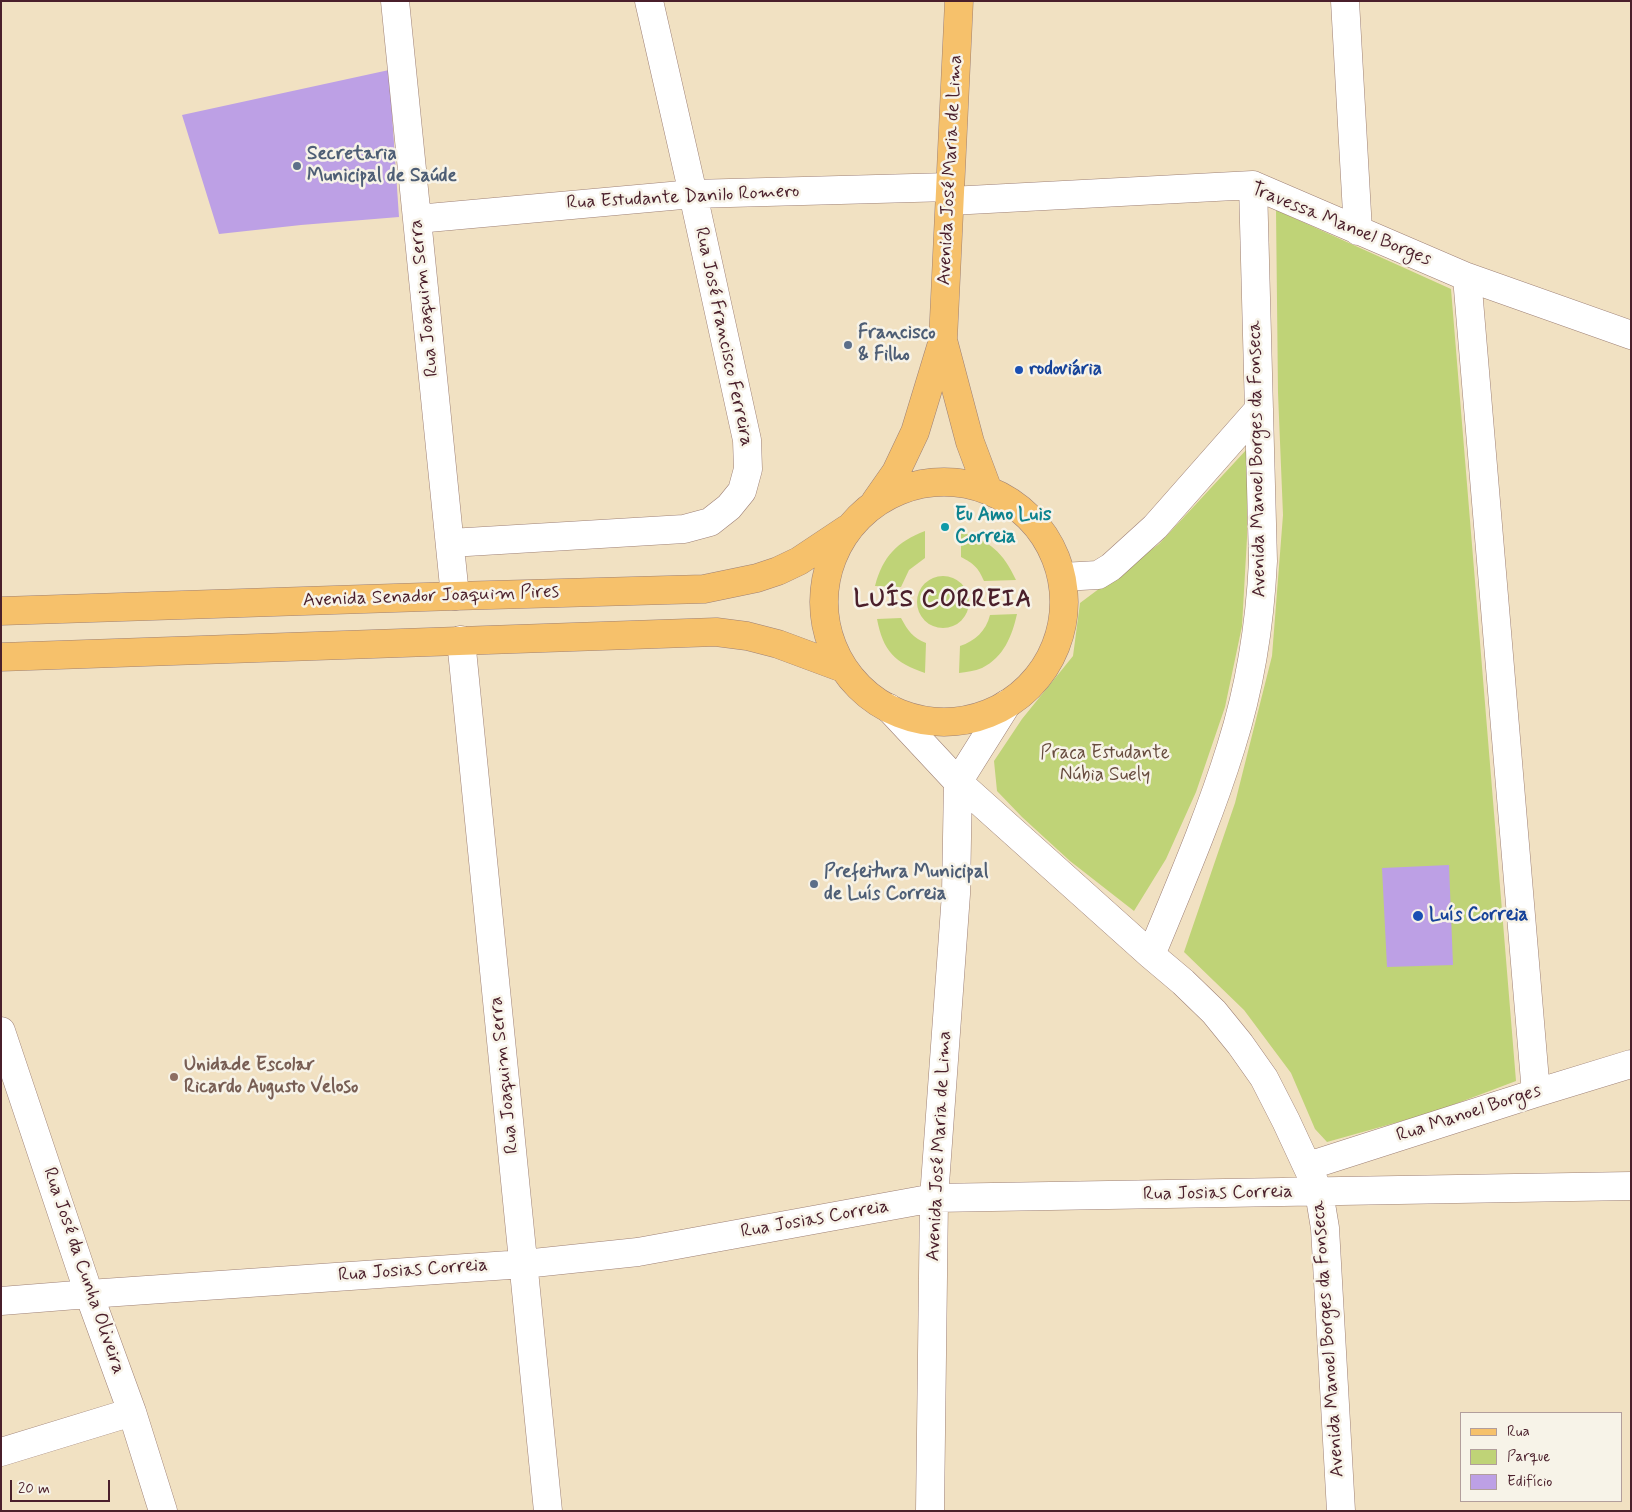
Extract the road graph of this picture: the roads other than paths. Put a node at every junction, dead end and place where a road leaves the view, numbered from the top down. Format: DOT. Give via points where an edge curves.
graph roads {
  1 [pos="395,1"];
  2 [pos="649,1"];
  3 [pos="959,1"];
  4 [pos="1345,1"];
  5 [pos="1252,185"];
  6 [pos="693,194"];
  7 [pos="950,194"];
  8 [pos="417,219"];
  9 [pos="1358,231"];
  10 [pos="1467,277"];
  11 [pos="1631,335"];
  12 [pos="943,340"];
  13 [pos="1259,409"];
  14 [pos="988,490"];
  15 [pos="873,504"];
  16 [pos="847,529"];
  17 [pos="450,543"];
  18 [pos="1062,577"];
  19 [pos="455,596"];
  20 [pos="1,611"];
  21 [pos="461,640"];
  22 [pos="1,657"];
  23 [pos="840,667"];
  24 [pos="1007,704"];
  25 [pos="889,708"];
  26 [pos="958,782"];
  27 [pos="1151,955"];
  28 [pos="1,1031"];
  29 [pos="1631,1064"];
  30 [pos="1536,1093"];
  31 [pos="1308,1166"];
  32 [pos="1631,1186"];
  33 [pos="1319,1192"];
  34 [pos="934,1198"];
  35 [pos="524,1264"];
  36 [pos="89,1294"];
  37 [pos="1,1301"];
  38 [pos="132,1412"];
  39 [pos="1,1452"];
  40 [pos="163,1511"];
  41 [pos="548,1511"];
  42 [pos="930,1511"];
  43 [pos="1341,1511"];
  1 -- 8 [label="street, Rua Joaquim Serra"];
  2 -- 6 [label="street, Rua José Francisco Ferreira"];
  3 -- 7 [label="main road, Avenida José Maria de Lima"];
  4 -- 9 [label="street"];
  5 -- 7 [label="street, Travessa Manoel Borges"];
  5 -- 9 [label="street, Travessa Manoel Borges"];
  5 -- 13 [label="street, Avenida Manoel Borges da Fonseca"];
  6 -- 7 [label="street, Rua Estudante Danilo Romero"];
  6 -- 8 [label="street, Rua Estudante Danilo Romero"];
  6 -- 17 [label="street, Rua José Francisco Ferreira" via="747,440 748,470 742,491 710,522 684,529"];
  7 -- 12 [label="main road, Avenida José Maria de Lima"];
  8 -- 17 [label="street, Rua Joaquim Serra"];
  9 -- 10 [label="street, Travessa Manoel Borges"];
  10 -- 11 [label="street, Travessa Manoel Borges"];
  10 -- 30 [label="street"];
  12 -- 14 [label="main road, Avenida José Maria de Lima" via="970,442"];
  12 -- 15 [label="main road, Avenida José Maria de Lima" via="915,432 896,472"];
  13 -- 18 [label="street" via="1155,526 1111,567 1098,575"];
  13 -- 27 [label="street, Avenida Manoel Borges da Fonseca" via="1263,561 1255,645 1231,746 1194,852"];
  14 -- 15 [label="main road, Avenida José Maria de Lima" via="949,481 908,487"];
  14 -- 18 [label="main road, Avenida José Maria de Lima" via="1023,511 1049,542"];
  15 -- 16 [label="main road, Avenida José Maria de Lima"];
  16 -- 19 [label="main road, Avenida Senador Joaquim Pires" via="778,571 704,589"];
  16 -- 23 [label="main road, Avenida José Maria de Lima" via="831,559 823,593 826,627"];
  17 -- 19 [label="street, Rua Joaquim Serra"];
  18 -- 24 [label="main road, Avenida José Maria de Lima" via="1064,614 1055,649 1036,680"];
  19 -- 20 [label="main road, Avenida Senador Joaquim Pires"];
  21 -- 22 [label="main road"];
  21 -- 23 [label="main road" via="716,632 778,644"];
  21 -- 35 [label="street, Rua Joaquim Serra"];
  23 -- 25 [label="main road, Avenida José Maria de Lima" via="860,688"];
  24 -- 25 [label="main road, Avenida José Maria de Lima" via="969,719 936,721"];
  24 -- 26 [label="street"];
  25 -- 26 [label="street, Avenida Manoel Borges da Fonseca"];
  26 -- 27 [label="street, Avenida Manoel Borges da Fonseca"];
  26 -- 34 [label="street, Avenida José Maria de Lima" via="956,894"];
  27 -- 31 [label="street, Avenida Manoel Borges da Fonseca" via="1214,1012 1240,1044 1264,1078"];
  28 -- 36 [label="street, Rua José da Cunha Oliveira"];
  29 -- 30 [label="street, Rua Manoel Borges"];
  30 -- 31 [label="street, Rua Manoel Borges"];
  31 -- 33 [label="street, Avenida Manoel Borges da Fonseca"];
  32 -- 33 [label="street, Rua Josias Correia"];
  33 -- 34 [label="street, Rua Josias Correia"];
  33 -- 43 [label="street, Avenida Manoel Borges da Fonseca" via="1325,1228"];
  34 -- 35 [label="street, Rua Josias Correia" via="638,1252"];
  34 -- 42 [label="street, Avenida José Maria de Lima"];
  35 -- 36 [label="street, Rua Josias Correia"];
  35 -- 41 [label="street, Rua Joaquim Serra"];
  36 -- 37 [label="street, Rua Josias Correia"];
  36 -- 38 [label="street, Rua José da Cunha Oliveira"];
  38 -- 39 [label="street"];
  38 -- 40 [label="street, Rua José da Cunha Oliveira"];
}
